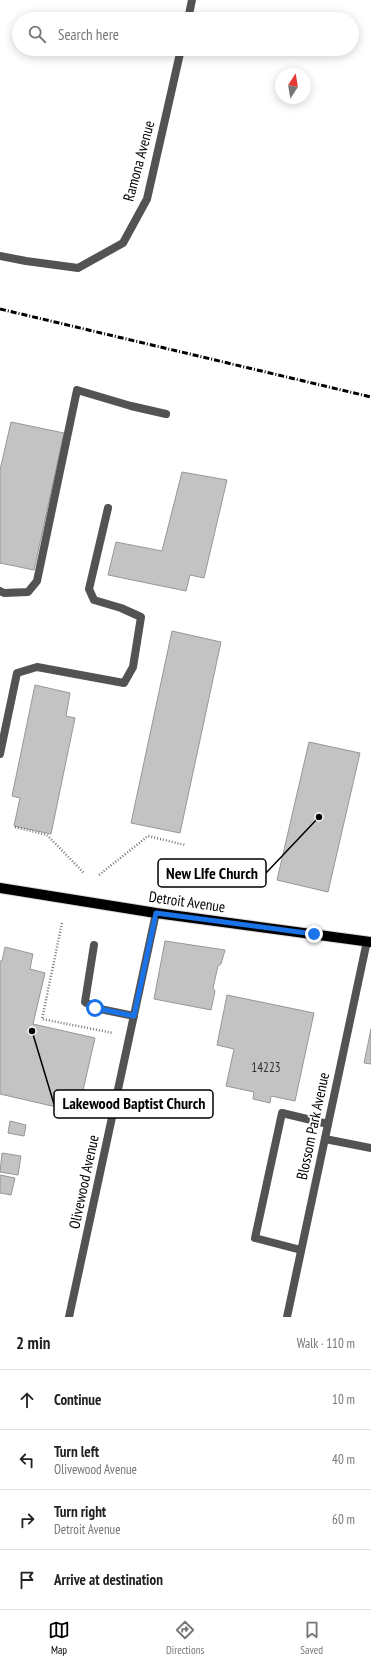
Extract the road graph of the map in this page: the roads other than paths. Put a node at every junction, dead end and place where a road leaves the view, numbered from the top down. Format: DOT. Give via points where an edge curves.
graph roads {
  1 [pos="192,0"];
  2 [pos="189,12"];
  3 [pos="179,56"];
  4 [pos="0,256"];
  5 [pos="166,414"];
  6 [pos="108,508"];
  7 [pos="0,591"];
  8 [pos="0,754"];
  9 [pos="0,888"];
  10 [pos="156,913"];
  11 [pos="369,941"];
  12 [pos="94,945"];
  13 [pos="134,1016"];
  14 [pos="328,1124"];
  15 [pos="325,1139"];
  16 [pos="371,1148"];
  17 [pos="301,1250"];
  18 [pos="69,1317"];
  19 [pos="287,1317"];
  1 -- 2 [label="street"];
  3 -- 4 [label="street, Ramona Avenue" via="147,199 123,243 78,268"];
  5 -- 7 [label="street" via="77,390 37,581 28,592"];
  6 -- 8 [label="street" via="88,589 94,600 141,617 133,667 124,684 37,667 17,673"];
  9 -- 10 [label="main road, Detroit Avenue"];
  10 -- 11 [label="main road, Detroit Avenue"];
  10 -- 13 [label="street, Olivewood Avenue"];
  11 -- 14 [label="street, Blossom Park Avenue"];
  12 -- 13 [label="street" via="85,1002 95,1008"];
  13 -- 18 [label="street, Olivewood Avenue"];
  14 -- 15 [label="street, Blossom Park Avenue"];
  14 -- 17 [label="street" via="282,1113 255,1238"];
  15 -- 16 [label="street"];
  15 -- 17 [label="street, Blossom Park Avenue"];
  17 -- 19 [label="street, Blossom Park Avenue"];
}
